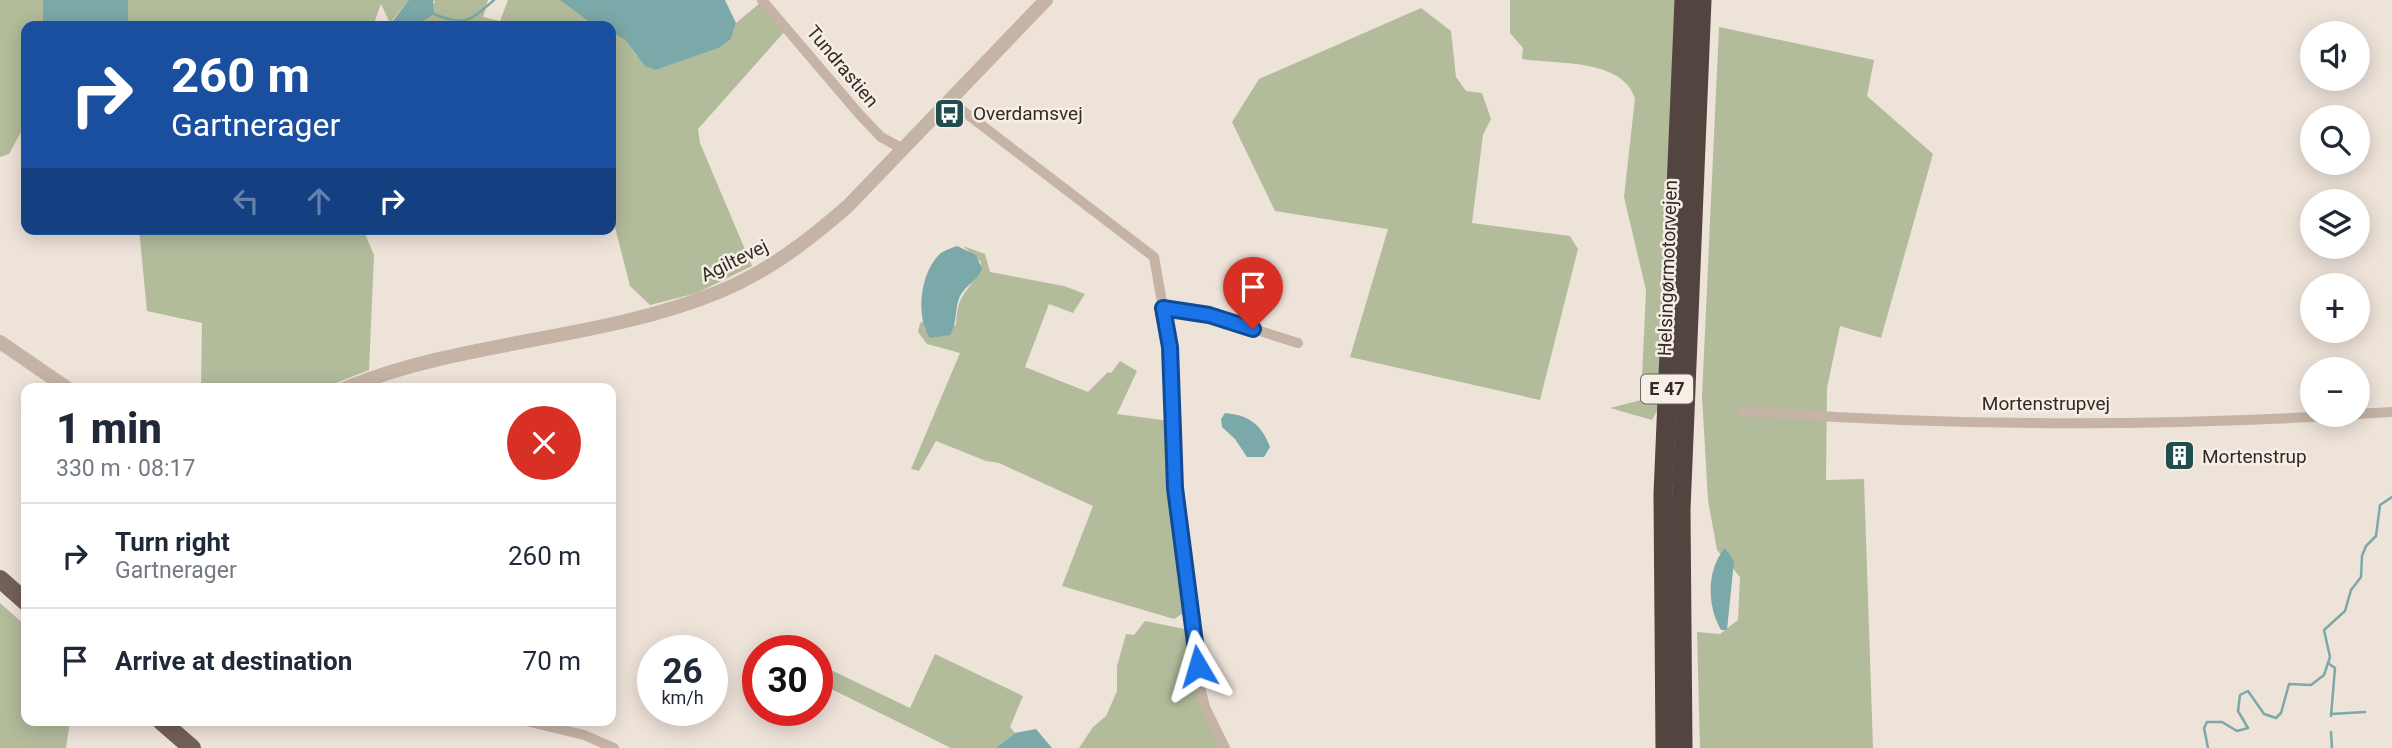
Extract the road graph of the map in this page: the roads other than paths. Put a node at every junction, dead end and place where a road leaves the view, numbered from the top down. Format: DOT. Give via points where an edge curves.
graph roads {
  1 [pos="762,0"];
  2 [pos="1046,0"];
  3 [pos="1684,0"];
  4 [pos="1702,0"];
  5 [pos="950,101"];
  6 [pos="903,149"];
  7 [pos="1163,308"];
  8 [pos="0,342"];
  9 [pos="1298,343"];
  10 [pos="60,383"];
  11 [pos="360,383"];
  12 [pos="1743,411"];
  13 [pos="2392,412"];
  14 [pos="2370,413"];
  15 [pos="2300,418"];
  16 [pos="0,579"];
  17 [pos="21,598"];
  18 [pos="168,726"];
  19 [pos="547,726"];
  20 [pos="192,748"];
  21 [pos="614,748"];
  22 [pos="1225,748"];
  23 [pos="1665,748"];
  24 [pos="1683,748"];
  1 -- 6 [label="street, Tundrastien" via="860,116 881,137"];
  2 -- 5 [label="street, Agiltevej"];
  3 -- 23 [label="highway, Helsingørmotorvejen / E 47" via="1663,494"];
  4 -- 24 [label="highway, Helsingørmotorvejen / E 47" via="1681,496"];
  5 -- 6 [label="street, Agiltevej"];
  5 -- 7 [label="street" via="1148,251 1157,266"];
  6 -- 11 [label="street, Agiltevej" via="814,236 757,274 720,291 639,317 404,367"];
  7 -- 9 [label="street" via="1209,315"];
  7 -- 22 [label="street" via="1170,347 1175,488 1200,687"];
  8 -- 10 [label="street"];
  12 -- 15 [label="street, Mortenstrupvej" via="2031,422"];
  13 -- 14 [label="street"];
  16 -- 17 [label="main road"];
  18 -- 20 [label="main road"];
  19 -- 21 [label="street"];
}
